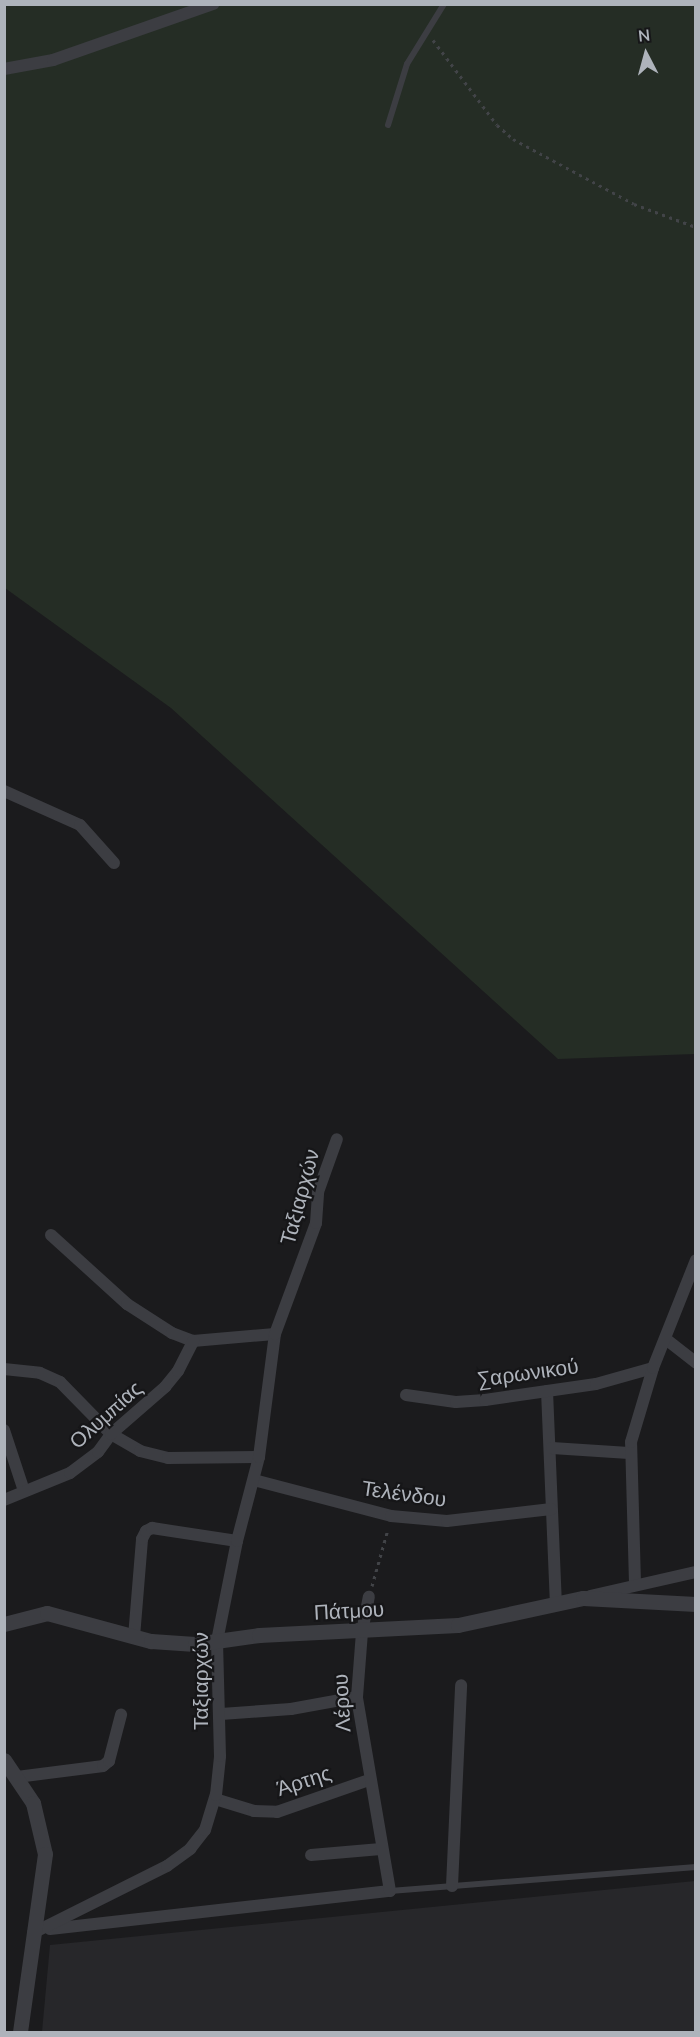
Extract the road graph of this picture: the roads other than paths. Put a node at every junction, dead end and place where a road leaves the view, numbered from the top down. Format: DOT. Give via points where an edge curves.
graph roads {
  1 [pos="213,4"];
  2 [pos="444,4"];
  3 [pos="4,69"];
  4 [pos="388,125"];
  5 [pos="4,791"];
  6 [pos="114,862"];
  7 [pos="337,1139"];
  8 [pos="51,1234"];
  9 [pos="696,1260"];
  10 [pos="275,1334"];
  11 [pos="667,1340"];
  12 [pos="193,1341"];
  13 [pos="696,1364"];
  14 [pos="654,1368"];
  15 [pos="4,1370"];
  16 [pos="547,1391"];
  17 [pos="406,1395"];
  18 [pos="4,1430"];
  19 [pos="111,1434"];
  20 [pos="552,1448"];
  21 [pos="629,1453"];
  22 [pos="259,1457"];
  23 [pos="254,1480"];
  24 [pos="24,1491"];
  25 [pos="4,1500"];
  26 [pos="551,1509"];
  27 [pos="237,1541"];
  28 [pos="696,1572"];
  29 [pos="635,1583"];
  30 [pos="369,1597"];
  31 [pos="583,1598"];
  32 [pos="556,1604"];
  33 [pos="696,1604"];
  34 [pos="4,1624"];
  35 [pos="362,1632"];
  36 [pos="134,1637"];
  37 [pos="217,1641"];
  38 [pos="461,1685"];
  39 [pos="357,1697"];
  40 [pos="221,1714"];
  41 [pos="121,1715"];
  42 [pos="4,1760"];
  43 [pos="17,1777"];
  44 [pos="369,1780"];
  45 [pos="215,1799"];
  46 [pos="381,1849"];
  47 [pos="311,1855"];
  48 [pos="696,1867"];
  49 [pos="452,1886"];
  50 [pos="390,1891"];
  51 [pos="36,1932"];
  52 [pos="20,2032"];
  1 -- 3 [label="street" via="53,60"];
  2 -- 4 [label="lane" via="403,74"];
  5 -- 6 [label="street" via="80,825"];
  7 -- 10 [label="street, Ταξιαρχών" via="318,1192 316,1223"];
  8 -- 12 [label="street" via="134,1309"];
  9 -- 11 [label="street"];
  10 -- 12 [label="street"];
  10 -- 22 [label="street, Ταξιαρχών"];
  11 -- 13 [label="street"];
  11 -- 14 [label="street"];
  12 -- 19 [label="street, Ολυμπίας" via="165,1387"];
  14 -- 16 [label="street, Σαρωνικού" via="596,1384"];
  14 -- 21 [label="street"];
  15 -- 19 [label="street" via="40,1373 60,1382"];
  16 -- 17 [label="street, Σαρωνικού" via="456,1402"];
  16 -- 20 [label="street"];
  18 -- 24 [label="street"];
  19 -- 22 [label="street" via="140,1451 168,1458"];
  19 -- 24 [label="street, Ολυμπίας" via="98,1452 69,1473"];
  20 -- 21 [label="street"];
  20 -- 26 [label="street"];
  21 -- 29 [label="street"];
  22 -- 23 [label="street, Ταξιαρχών"];
  23 -- 26 [label="street, Τελένδου" via="391,1516 447,1521"];
  23 -- 27 [label="street, Ταξιαρχών"];
  24 -- 25 [label="street, Ολυμπίας"];
  26 -- 32 [label="street"];
  27 -- 36 [label="street" via="152,1528 146,1531 142,1539"];
  27 -- 37 [label="street, Ταξιαρχών"];
  28 -- 29 [label="street, Πάτμου"];
  29 -- 31 [label="street, Πάτμου"];
  30 -- 35 [label="street, Λέρου"];
  31 -- 32 [label="street, Πάτμου"];
  31 -- 33 [label="street"];
  32 -- 35 [label="street, Πάτμου" via="458,1625"];
  34 -- 36 [label="street, Πάτμου" via="47,1614"];
  35 -- 37 [label="street, Πάτμου"];
  35 -- 39 [label="street, Λέρου"];
  36 -- 37 [label="street, Πάτμου" via="165,1644"];
  37 -- 40 [label="street, Ταξιαρχών"];
  38 -- 49 [label="street"];
  39 -- 40 [label="street" via="291,1709"];
  39 -- 44 [label="street, Λέρου"];
  40 -- 45 [label="street, Ταξιαρχών"];
  41 -- 43 [label="street" via="109,1761 103,1766"];
  42 -- 43 [label="street"];
  43 -- 51 [label="street" via="39,1819 45,1854"];
  44 -- 45 [label="street, Άρτης" via="276,1812 254,1811"];
  44 -- 46 [label="street, Λέρου"];
  45 -- 51 [label="street, Ταξιαρχών" via="205,1830 190,1849 167,1866"];
  46 -- 47 [label="street"];
  46 -- 50 [label="street, Λέρου"];
  48 -- 49 [label="lane"];
  49 -- 50 [label="lane"];
  50 -- 51 [label="street"];
  51 -- 52 [label="street"];
}
